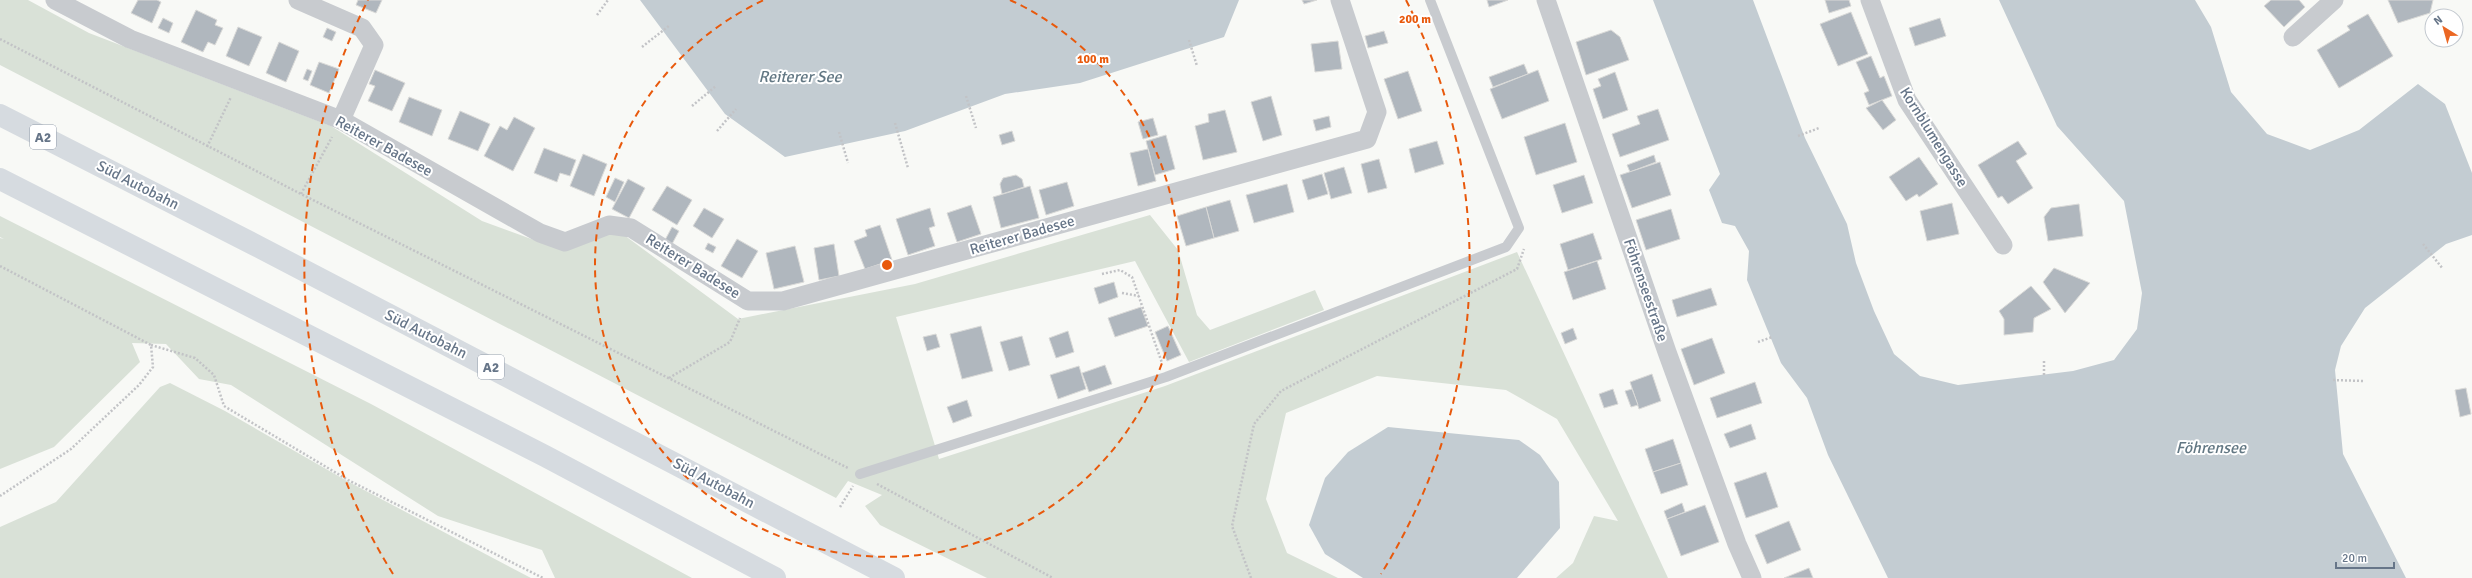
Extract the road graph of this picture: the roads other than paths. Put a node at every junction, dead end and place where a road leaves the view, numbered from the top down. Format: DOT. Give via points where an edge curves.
graph roads {
  1 [pos="55,0"];
  2 [pos="298,0"];
  3 [pos="1340,0"];
  4 [pos="1430,0"];
  5 [pos="1546,0"];
  6 [pos="1870,0"];
  7 [pos="2334,0"];
  8 [pos="2293,37"];
  9 [pos="0,115"];
  10 [pos="341,120"];
  11 [pos="0,178"];
  12 [pos="2003,245"];
  13 [pos="860,474"];
  14 [pos="775,578"];
  15 [pos="894,578"];
  16 [pos="1752,578"];
  1 -- 10 [label="street, Reiterer Badesee" via="130,39"];
  2 -- 10 [label="street" via="362,28 374,45"];
  3 -- 10 [label="street, Reiterer Badesee" via="1377,112 1367,139 783,301 748,301 631,228 609,225 565,242 540,233"];
  4 -- 13 [label="lane" via="1519,228 1506,247 1166,377"];
  5 -- 16 [label="street, Föhrenseestraße" via="1667,352 1737,544"];
  6 -- 12 [label="street, Kornblumengasse" via="1907,100"];
  7 -- 8 [label="street"];
  9 -- 15 [label="highway, Süd Autobahn / A2" via="266,250"];
  11 -- 14 [label="highway" via="538,452"];
}
